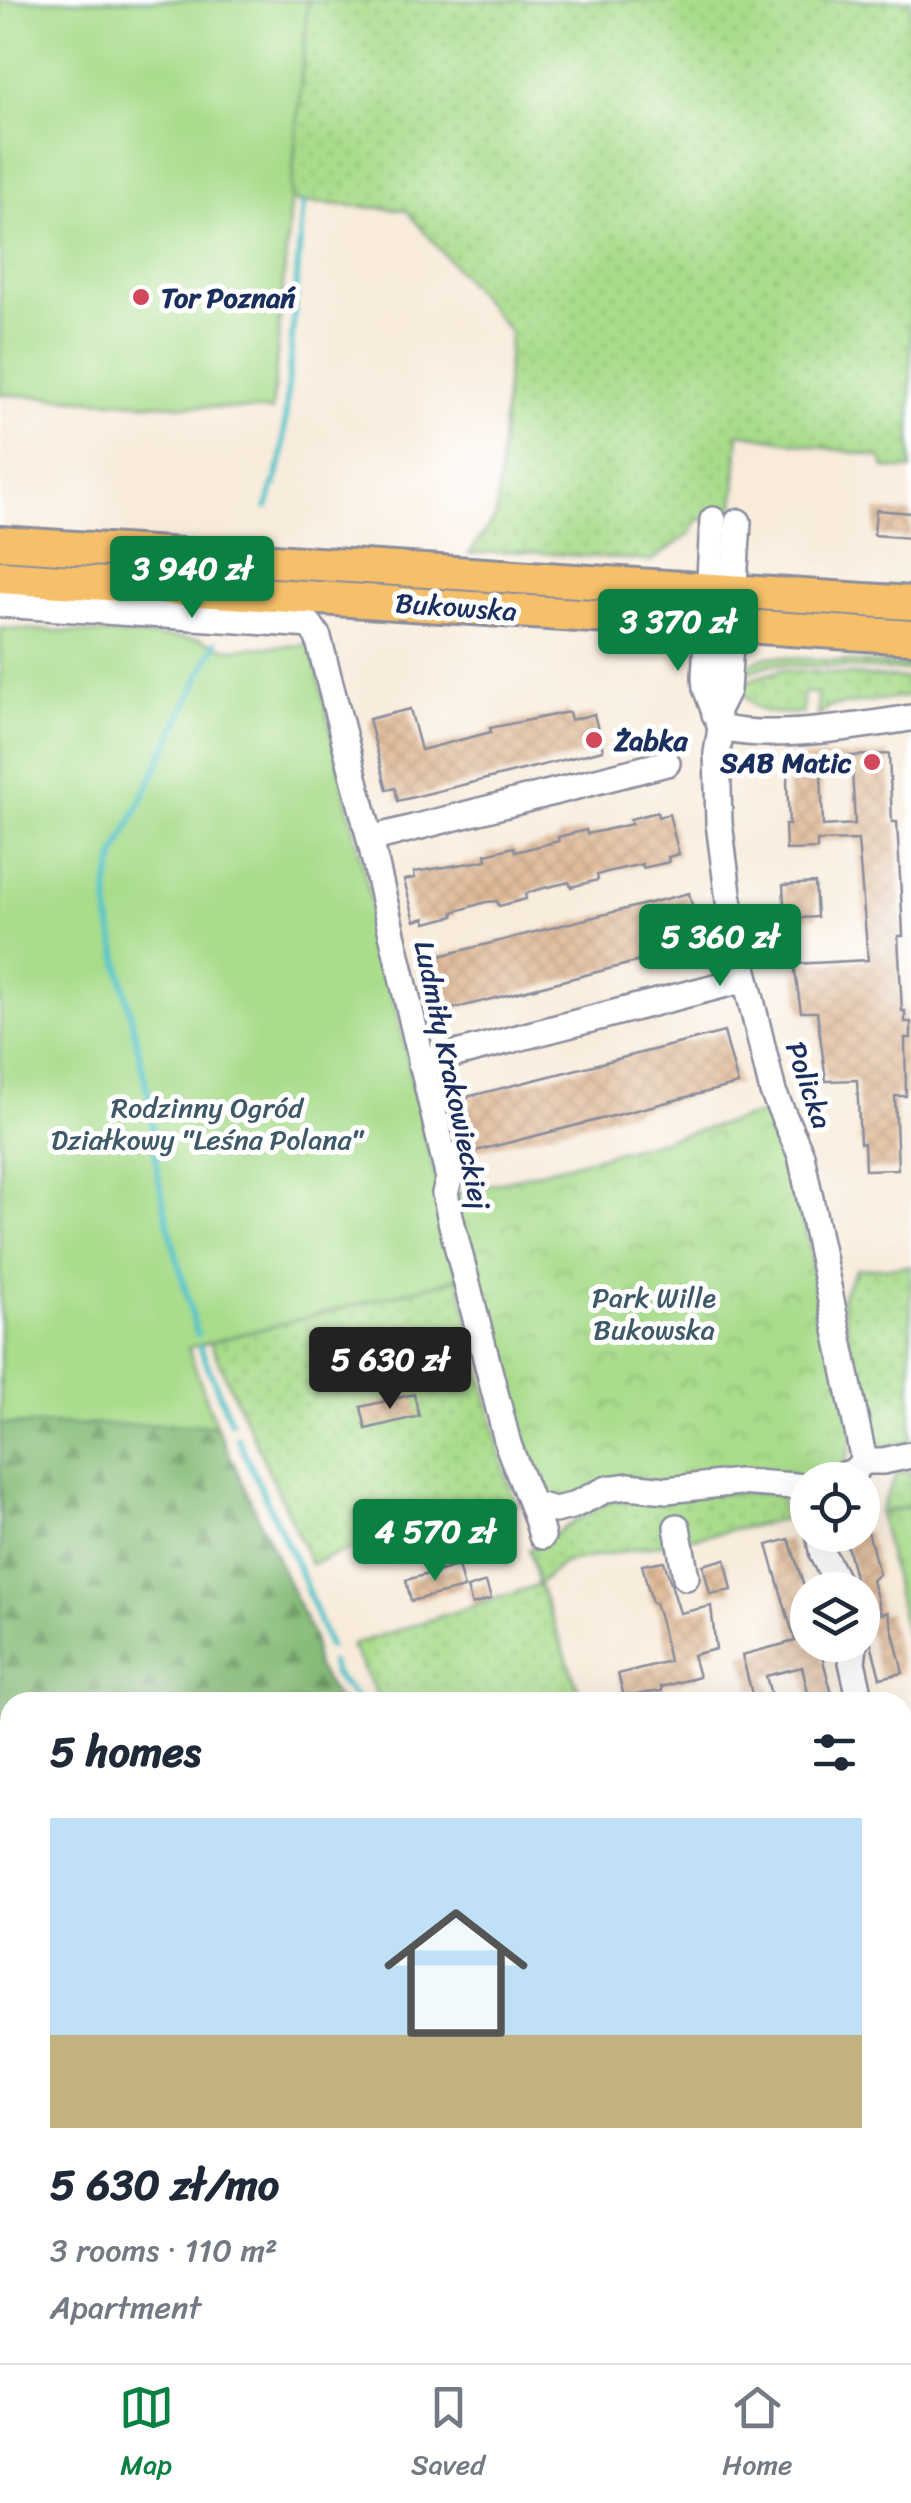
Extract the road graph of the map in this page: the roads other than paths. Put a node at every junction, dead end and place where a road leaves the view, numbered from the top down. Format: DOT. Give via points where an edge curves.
graph roads {
  1 [pos="726,521"];
  2 [pos="0,543"];
  3 [pos="724,551"];
  4 [pos="0,577"];
  5 [pos="663,586"];
  6 [pos="721,590"];
  7 [pos="804,596"];
  8 [pos="911,603"];
  9 [pos="0,604"];
  10 [pos="720,624"];
  11 [pos="911,637"];
  12 [pos="911,718"];
  13 [pos="718,721"];
  14 [pos="667,763"];
  15 [pos="370,839"];
  16 [pos="746,980"];
  17 [pos="422,1062"];
  18 [pos="911,1455"];
  19 [pos="864,1461"];
  20 [pos="790,1486"];
  21 [pos="534,1505"];
  22 [pos="677,1527"];
  23 [pos="542,1536"];
  24 [pos="686,1577"];
  25 [pos="852,1662"];
  26 [pos="859,1692"];
  1 -- 3 [label="street, Policka"];
  2 -- 5 [label="main road, Bukowska"];
  3 -- 5 [label="street"];
  3 -- 6 [label="street, Policka"];
  3 -- 7 [label="street" via="760,577"];
  4 -- 10 [label="main road, Bukowska"];
  5 -- 6 [label="main road, Bukowska"];
  6 -- 7 [label="main road, Bukowska"];
  6 -- 10 [label="street, Policka"];
  7 -- 8 [label="main road, Bukowska"];
  9 -- 15 [label="street, Ludmiły Krakowieckiej" via="310,625 322,649"];
  10 -- 11 [label="main road, Bukowska"];
  10 -- 13 [label="street, Policka" via="706,688"];
  12 -- 13 [label="street" via="738,732"];
  13 -- 16 [label="street, Policka" via="722,858"];
  14 -- 15 [label="street"];
  15 -- 17 [label="street, Ludmiły Krakowieckiej"];
  16 -- 17 [label="street"];
  16 -- 19 [label="street, Policka" via="774,1092 801,1155"];
  17 -- 21 [label="street, Ludmiły Krakowieckiej" via="452,1225 508,1444"];
  18 -- 19 [label="street"];
  20 -- 21 [label="street" via="628,1486 554,1510"];
  21 -- 23 [label="street, Ludmiły Krakowieckiej"];
  22 -- 24 [label="street"];
  25 -- 26 [label="street"];
}
